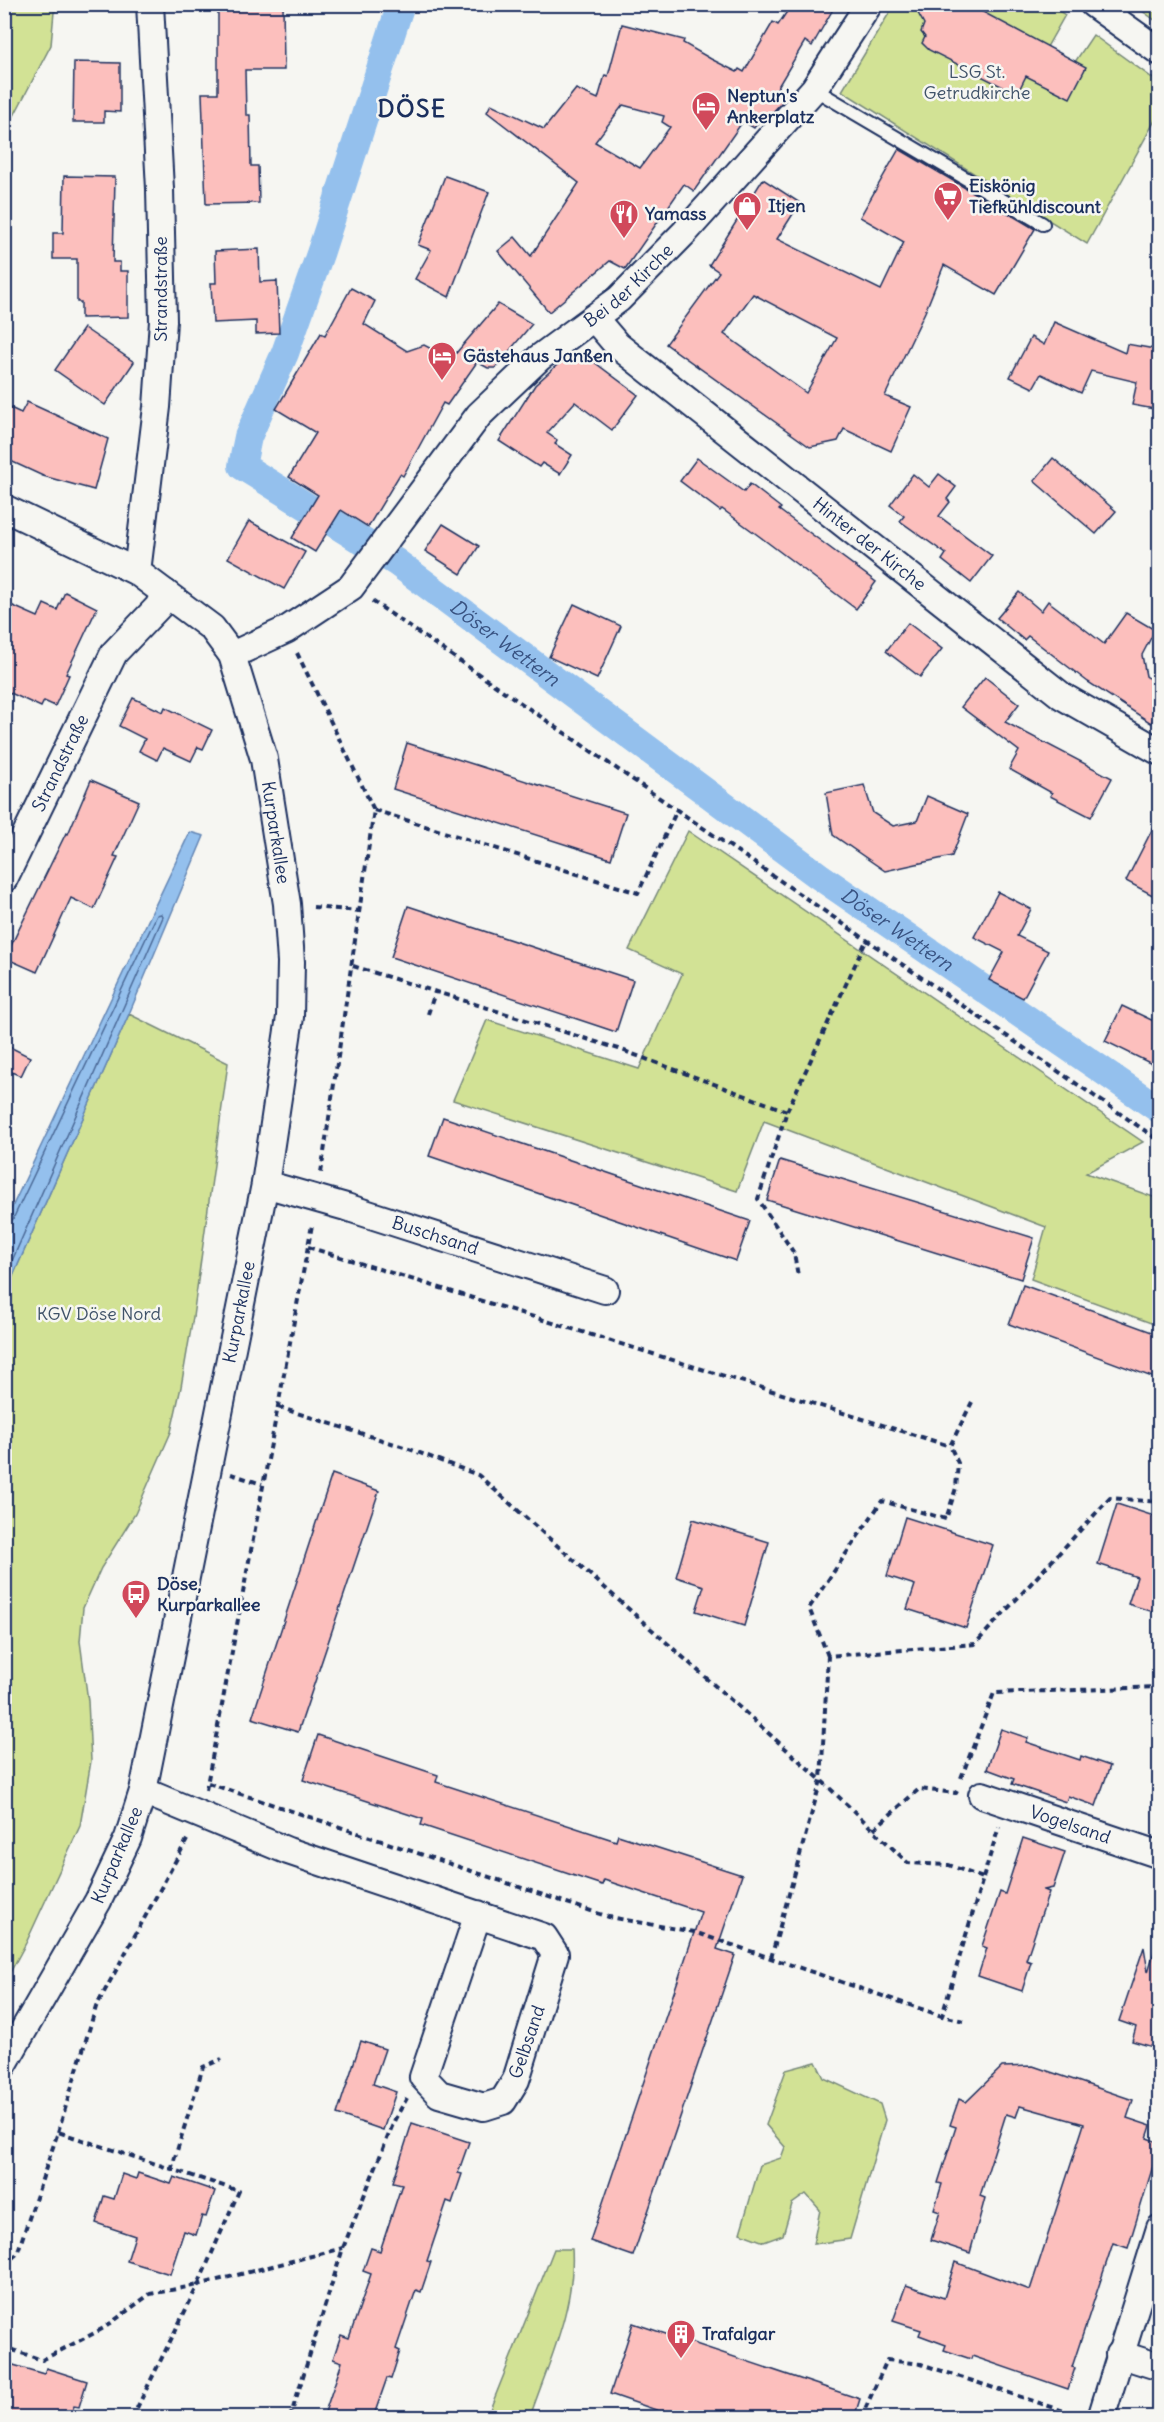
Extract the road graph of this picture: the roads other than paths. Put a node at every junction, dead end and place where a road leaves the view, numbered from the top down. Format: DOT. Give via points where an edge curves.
graph roads {
  1 [pos="150,4"];
  2 [pos="869,4"];
  3 [pos="1094,4"];
  4 [pos="1160,52"];
  5 [pos="814,89"];
  6 [pos="1043,224"];
  7 [pos="594,318"];
  8 [pos="4,508"];
  9 [pos="137,572"];
  10 [pos="165,593"];
  11 [pos="232,655"];
  12 [pos="1160,752"];
  13 [pos="4,879"];
  14 [pos="265,1184"];
  15 [pos="605,1290"];
  16 [pos="143,1791"];
  17 [pos="982,1795"];
  18 [pos="1160,1855"];
  19 [pos="478,1914"];
  20 [pos="4,2064"];
  21 [pos="1160,2228"];
  22 [pos="1119,2354"];
  23 [pos="1160,2367"];
  24 [pos="1101,2418"];
  1 -- 9 [label="street, Strandstraße" via="163,321"];
  2 -- 5 [label="street, Bei der Kirche"];
  3 -- 4 [label="street"];
  5 -- 6 [label="lane"];
  5 -- 7 [label="street, Bei der Kirche" via="685,232 619,299"];
  7 -- 11 [label="street, Bei der Kirche" via="539,358 479,415 356,579 286,630"];
  7 -- 12 [label="street, Hinter der Kirche" via="617,345 1062,696"];
  8 -- 9 [label="street, Kurparkallee"];
  9 -- 10 [label="street, Kurparkallee"];
  10 -- 11 [label="street, Kurparkallee" via="212,628"];
  10 -- 13 [label="street, Strandstraße" via="158,607 114,653"];
  11 -- 14 [label="street, Kurparkallee" via="264,759 287,904 290,1017"];
  14 -- 15 [label="street, Buschsand"];
  14 -- 16 [label="street, Kurparkallee"];
  16 -- 19 [label="street, Gelbsand" via="288,1851"];
  16 -- 20 [label="street, Kurparkallee" via="128,1838 98,1901"];
  17 -- 18 [label="street, Vogelsand"];
  19 -- 19 [label="street, Gelbsand" via="544,1937 555,1954 516,2080 503,2101 484,2107 440,2094 423,2076"];
  21 -- 22 [label="street"];
  22 -- 23 [label="street"];
  22 -- 24 [label="street"];
}
